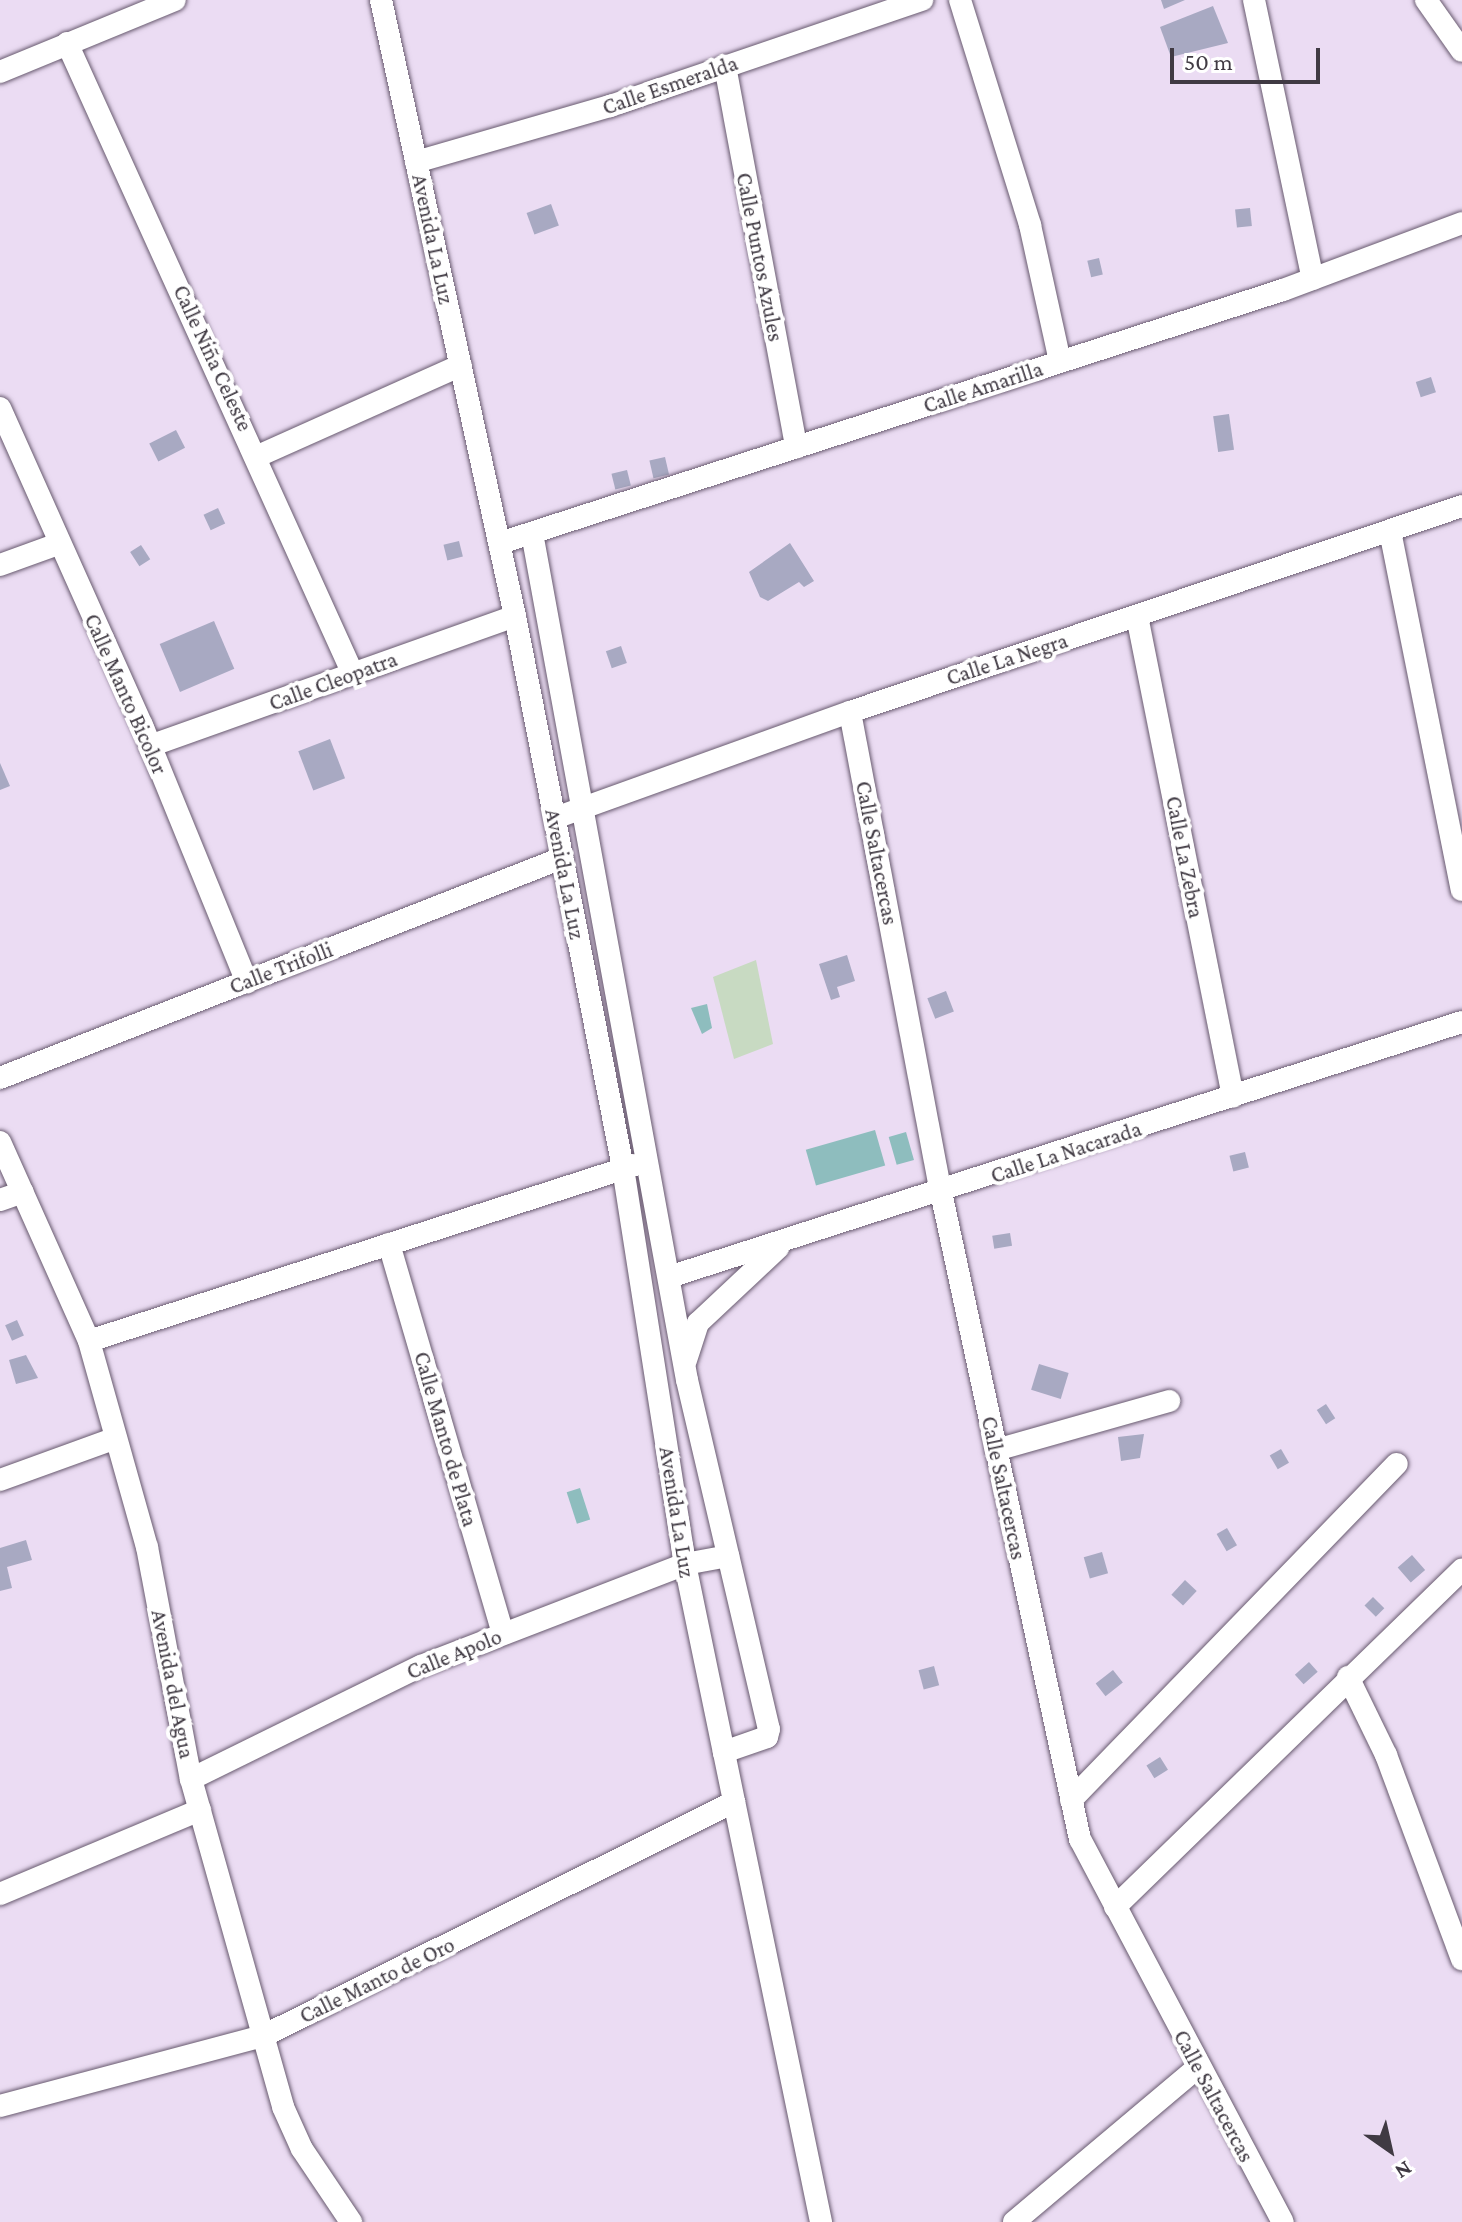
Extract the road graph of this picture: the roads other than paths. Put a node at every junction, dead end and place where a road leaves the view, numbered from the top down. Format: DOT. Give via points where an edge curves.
graph roads {
  1 [pos="175,0"];
  2 [pos="381,0"];
  3 [pos="922,0"];
  4 [pos="960,0"];
  5 [pos="1254,0"];
  6 [pos="1426,0"];
  7 [pos="67,43"];
  8 [pos="1462,51"];
  9 [pos="725,66"];
  10 [pos="0,72"];
  11 [pos="416,162"];
  12 [pos="1462,223"];
  13 [pos="1313,279"];
  14 [pos="1060,362"];
  15 [pos="461,365"];
  16 [pos="0,408"];
  17 [pos="796,447"];
  18 [pos="258,456"];
  19 [pos="1462,506"];
  20 [pos="1390,531"];
  21 [pos="532,533"];
  22 [pos="500,543"];
  23 [pos="58,544"];
  24 [pos="0,565"];
  25 [pos="515,616"];
  26 [pos="1137,616"];
  27 [pos="353,674"];
  28 [pos="850,712"];
  29 [pos="150,746"];
  30 [pos="585,807"];
  31 [pos="555,818"];
  32 [pos="562,858"];
  33 [pos="1462,890"];
  34 [pos="247,982"];
  35 [pos="1462,1022"];
  36 [pos="0,1078"];
  37 [pos="1233,1097"];
  38 [pos="0,1142"];
  39 [pos="648,1161"];
  40 [pos="623,1168"];
  41 [pos="23,1192"];
  42 [pos="941,1192"];
  43 [pos="0,1200"];
  44 [pos="789,1240"];
  45 [pos="389,1244"];
  46 [pos="669,1277"];
  47 [pos="89,1341"];
  48 [pos="686,1373"];
  49 [pos="1169,1401"];
  50 [pos="663,1421"];
  51 [pos="116,1438"];
  52 [pos="996,1450"];
  53 [pos="1397,1464"];
  54 [pos="0,1480"];
  55 [pos="728,1556"];
  56 [pos="685,1564"];
  57 [pos="1462,1570"];
  58 [pos="503,1634"];
  59 [pos="1348,1677"];
  60 [pos="724,1752"];
  61 [pos="191,1779"];
  62 [pos="1071,1800"];
  63 [pos="734,1802"];
  64 [pos="200,1810"];
  65 [pos="0,1894"];
  66 [pos="1115,1907"];
  67 [pos="1462,1959"];
  68 [pos="263,2036"];
  69 [pos="1197,2068"];
  70 [pos="0,2106"];
  71 [pos="1275,2219"];
  72 [pos="351,2222"];
  73 [pos="821,2222"];
  74 [pos="1014,2222"];
  1 -- 7 [label="street"];
  2 -- 11 [label="street, Avenida La Luz"];
  3 -- 9 [label="street, Calle Esmeralda"];
  4 -- 14 [label="street" via="1030,225"];
  5 -- 13 [label="street"];
  6 -- 8 [label="street"];
  7 -- 10 [label="street"];
  7 -- 18 [label="street, Calle Niña Celeste"];
  9 -- 11 [label="street, Calle Esmeralda" via="610,106"];
  9 -- 17 [label="street, Calle Puntos Azules"];
  11 -- 15 [label="street, Avenida La Luz"];
  12 -- 13 [label="street, Calle Amarilla"];
  13 -- 14 [label="street, Calle Amarilla"];
  14 -- 17 [label="street, Calle Amarilla"];
  15 -- 18 [label="street"];
  15 -- 22 [label="street, Avenida La Luz"];
  16 -- 23 [label="street, Calle Manto Bicolor"];
  17 -- 21 [label="street, Calle Amarilla"];
  18 -- 27 [label="street, Calle Niña Celeste"];
  19 -- 20 [label="street, Calle La Negra"];
  20 -- 26 [label="street, Calle La Negra"];
  20 -- 33 [label="street"];
  21 -- 22 [label="street, Calle Amarilla"];
  21 -- 30 [label="street, Avenida La Luz"];
  22 -- 25 [label="street, Avenida La Luz"];
  23 -- 24 [label="street"];
  23 -- 29 [label="street, Calle Manto Bicolor"];
  25 -- 27 [label="street, Calle Cleopatra"];
  25 -- 31 [label="street, Avenida La Luz"];
  26 -- 28 [label="street, Calle La Negra"];
  26 -- 37 [label="street, Calle La Zebra"];
  27 -- 29 [label="street, Calle Cleopatra"];
  28 -- 30 [label="street, Calle La Negra"];
  28 -- 42 [label="street, Calle Saltacercas"];
  29 -- 34 [label="street, Calle Manto Bicolor"];
  30 -- 31 [label="street, Calle La Negra"];
  30 -- 39 [label="street, Avenida La Luz"];
  31 -- 32 [label="street, Avenida La Luz"];
  32 -- 34 [label="street, Calle Trifolli"];
  32 -- 40 [label="street, Avenida La Luz"];
  34 -- 36 [label="street, Calle Trifolli"];
  35 -- 37 [label="street, Calle La Nacarada"];
  37 -- 42 [label="street, Calle La Nacarada"];
  38 -- 41 [label="street, Avenida del Agua"];
  39 -- 40 [label="street"];
  39 -- 46 [label="street, Avenida La Luz"];
  40 -- 45 [label="street"];
  40 -- 50 [label="street, Avenida La Luz"];
  41 -- 43 [label="street"];
  41 -- 47 [label="street, Avenida del Agua"];
  42 -- 44 [label="street, Calle La Nacarada"];
  42 -- 52 [label="street, Calle Saltacercas"];
  44 -- 46 [label="street, Calle La Nacarada"];
  44 -- 48 [label="street" via="698,1323"];
  45 -- 47 [label="street"];
  45 -- 58 [label="street, Calle Manto de Plata"];
  46 -- 48 [label="street, Avenida La Luz"];
  47 -- 51 [label="street, Avenida del Agua"];
  48 -- 50 [label="street"];
  48 -- 55 [label="street, Avenida La Luz"];
  49 -- 52 [label="street"];
  50 -- 56 [label="street, Avenida La Luz"];
  51 -- 54 [label="street"];
  51 -- 61 [label="street, Avenida del Agua" via="147,1547"];
  52 -- 62 [label="street, Calle Saltacercas"];
  53 -- 62 [label="street"];
  55 -- 56 [label="street, Calle Apolo"];
  55 -- 60 [label="street, Avenida La Luz" via="769,1729 767,1737"];
  56 -- 58 [label="street, Calle Apolo"];
  56 -- 60 [label="street, Avenida La Luz"];
  57 -- 59 [label="street"];
  58 -- 61 [label="street, Calle Apolo" via="421,1666"];
  59 -- 66 [label="street"];
  59 -- 67 [label="street" via="1386,1755"];
  60 -- 63 [label="street, Avenida La Luz"];
  61 -- 64 [label="street, Avenida del Agua"];
  62 -- 66 [label="street, Calle Saltacercas" via="1080,1839"];
  63 -- 68 [label="street, Calle Manto de Oro"];
  63 -- 73 [label="street, Avenida La Luz"];
  64 -- 65 [label="street"];
  64 -- 68 [label="street, Avenida del Agua"];
  66 -- 69 [label="street, Calle Saltacercas"];
  68 -- 70 [label="street, Calle Manto de Oro"];
  68 -- 72 [label="street, Avenida del Agua" via="292,2128"];
  69 -- 71 [label="street, Calle Saltacercas"];
  69 -- 74 [label="street"];
}
